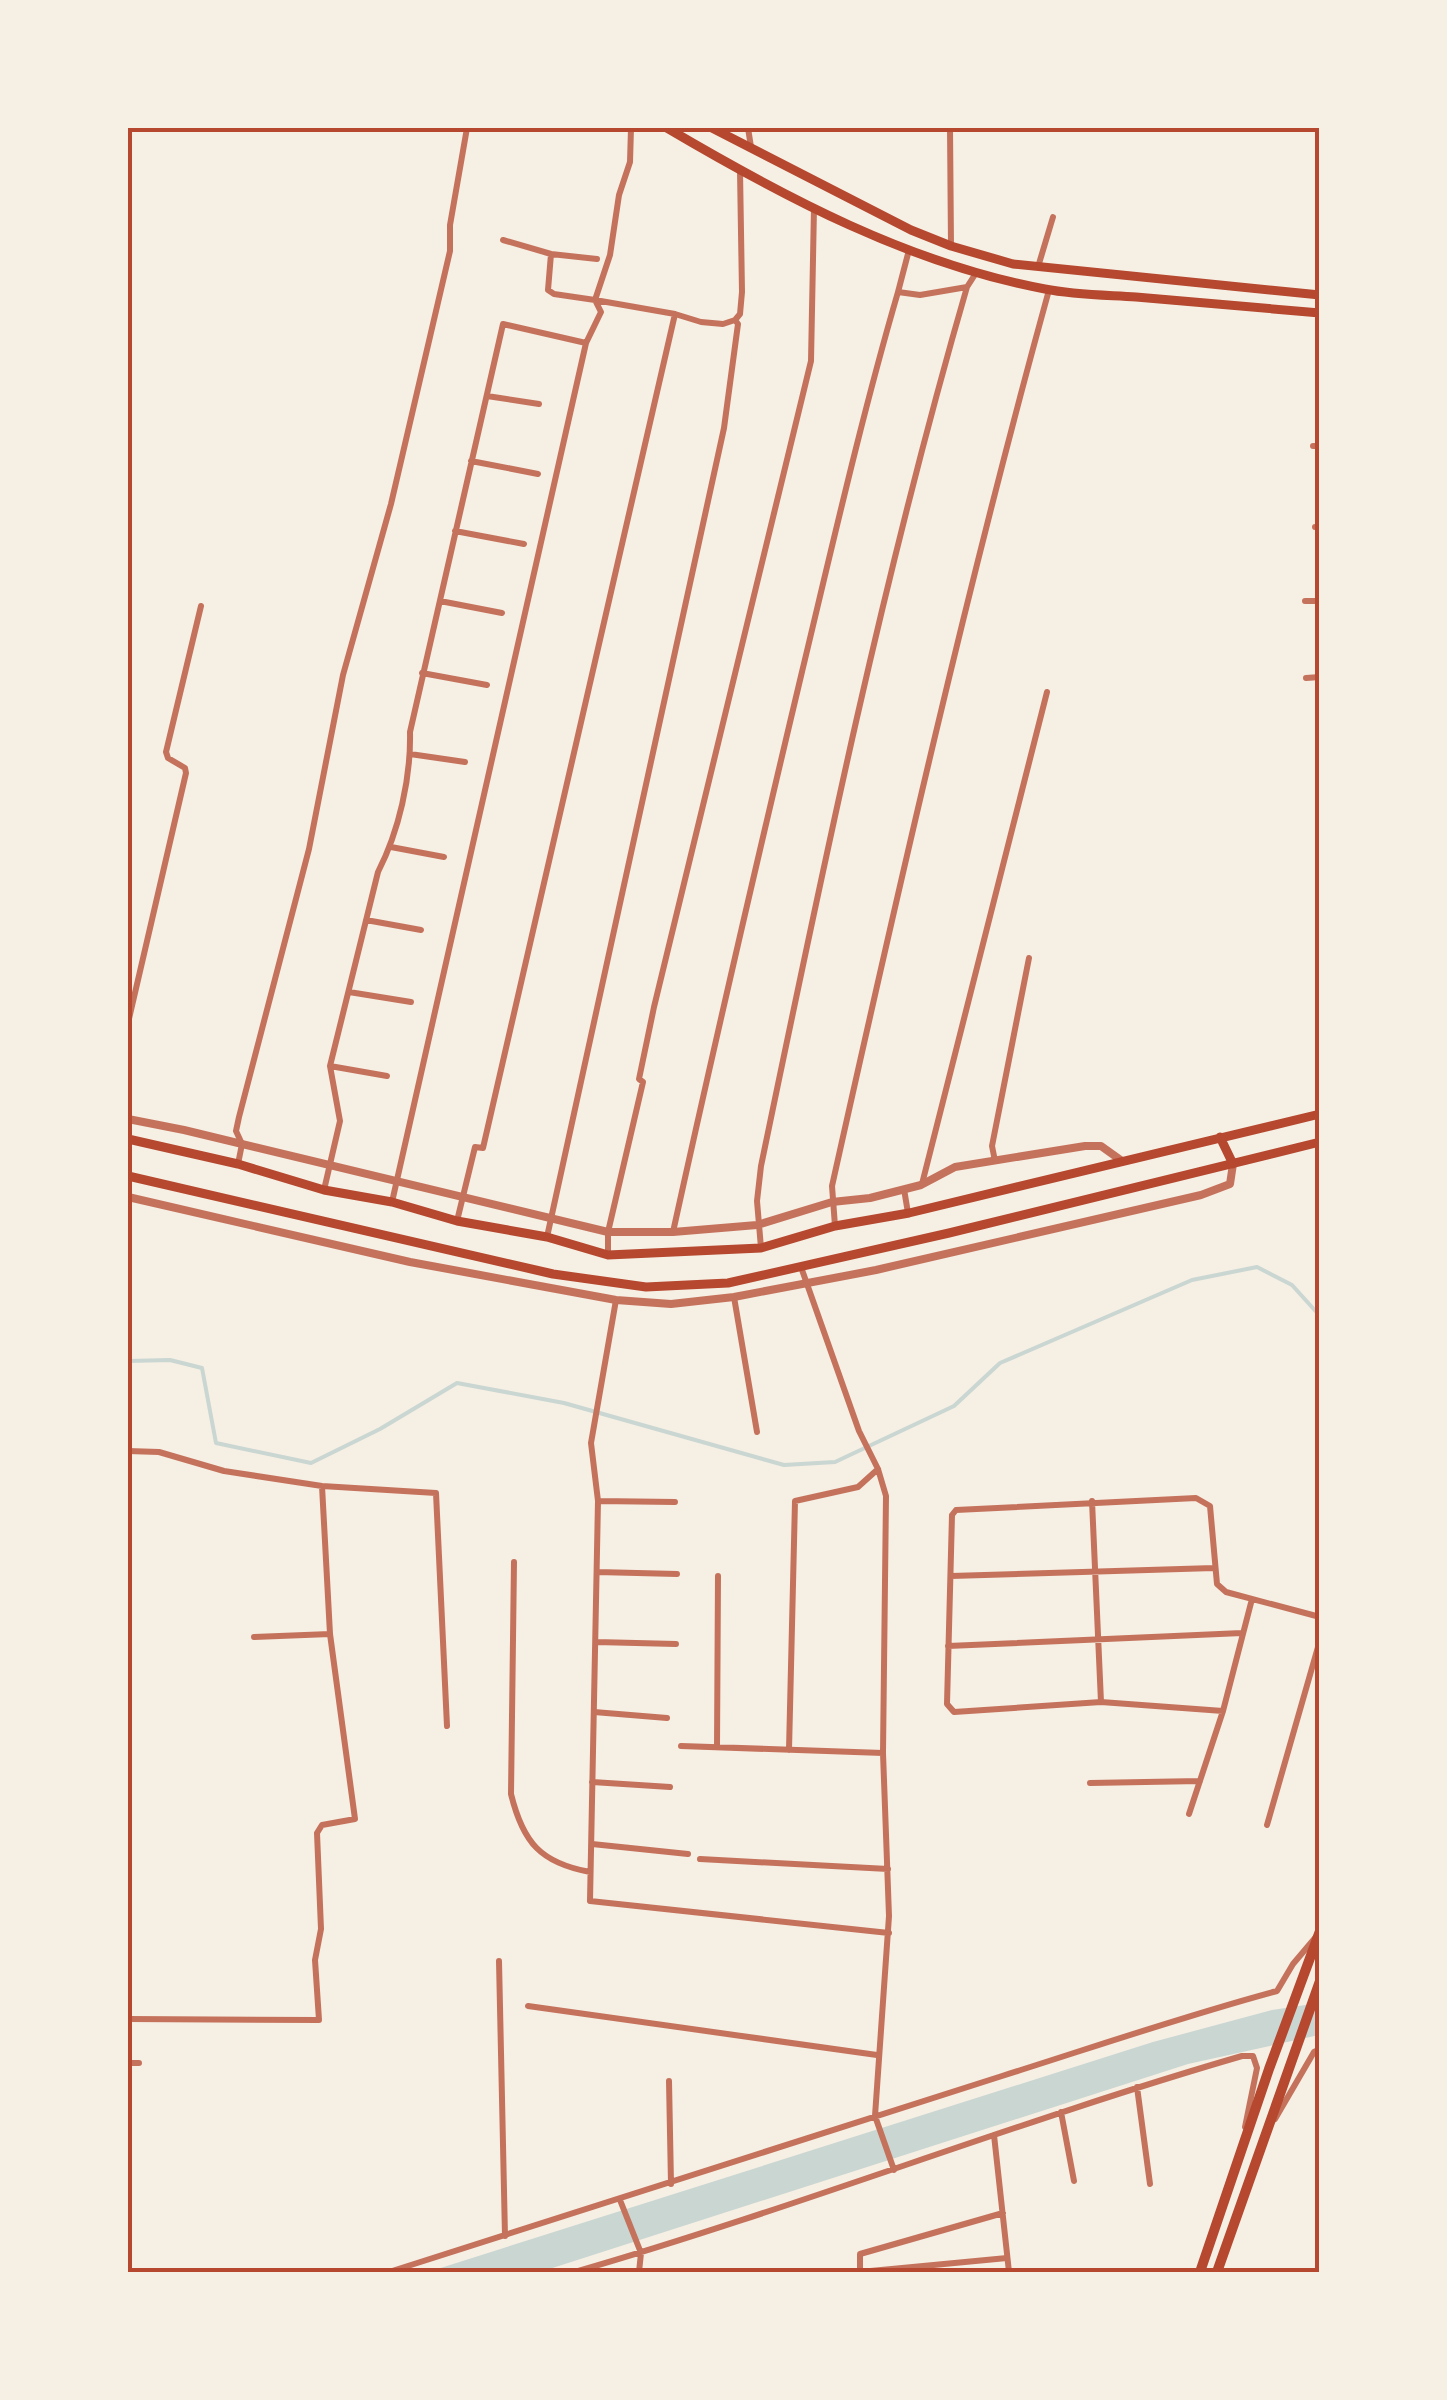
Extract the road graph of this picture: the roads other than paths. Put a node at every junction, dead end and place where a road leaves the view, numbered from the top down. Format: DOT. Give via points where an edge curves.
graph roads {
  1 [pos="467,128"];
  2 [pos="631,128"];
  3 [pos="667,128"];
  4 [pos="712,128"];
  5 [pos="748,128"];
  6 [pos="950,128"];
  7 [pos="751,147"];
  8 [pos="740,171"];
  9 [pos="814,208"];
  10 [pos="1053,216"];
  11 [pos="503,240"];
  12 [pos="951,246"];
  13 [pos="910,248"];
  14 [pos="551,254"];
  15 [pos="597,259"];
  16 [pos="1038,268"];
  17 [pos="976,273"];
  18 [pos="967,287"];
  19 [pos="1049,290"];
  20 [pos="898,292"];
  21 [pos="1320,295"];
  22 [pos="594,300"];
  23 [pos="1320,313"];
  24 [pos="675,314"];
  25 [pos="734,320"];
  26 [pos="586,343"];
  27 [pos="487,396"];
  28 [pos="539,404"];
  29 [pos="471,461"];
  30 [pos="538,474"];
  31 [pos="456,532"];
  32 [pos="524,544"];
  33 [pos="439,601"];
  34 [pos="1306,601"];
  35 [pos="1320,601"];
  36 [pos="200,606"];
  37 [pos="502,613"];
  38 [pos="422,673"];
  39 [pos="1320,677"];
  40 [pos="1306,678"];
  41 [pos="487,685"];
  42 [pos="1047,692"];
  43 [pos="410,754"];
  44 [pos="465,762"];
  45 [pos="392,847"];
  46 [pos="444,857"];
  47 [pos="366,920"];
  48 [pos="422,930"];
  49 [pos="1028,958"];
  50 [pos="348,992"];
  51 [pos="411,1002"];
  52 [pos="128,1023"];
  53 [pos="330,1066"];
  54 [pos="387,1076"];
  55 [pos="1320,1114"];
  56 [pos="128,1119"];
  57 [pos="1220,1137"];
  58 [pos="128,1140"];
  59 [pos="1320,1142"];
  60 [pos="242,1144"];
  61 [pos="994,1161"];
  62 [pos="1122,1161"];
  63 [pos="238,1164"];
  64 [pos="1233,1164"];
  65 [pos="330,1166"];
  66 [pos="128,1176"];
  67 [pos="397,1181"];
  68 [pos="921,1185"];
  69 [pos="904,1189"];
  70 [pos="324,1190"];
  71 [pos="128,1197"];
  72 [pos="463,1197"];
  73 [pos="392,1202"];
  74 [pos="832,1202"];
  75 [pos="908,1213"];
  76 [pos="550,1218"];
  77 [pos="457,1221"];
  78 [pos="756,1224"];
  79 [pos="835,1226"];
  80 [pos="608,1232"];
  81 [pos="673,1232"];
  82 [pos="547,1237"];
  83 [pos="761,1248"];
  84 [pos="608,1254"];
  85 [pos="801,1267"];
  86 [pos="553,1274"];
  87 [pos="805,1282"];
  88 [pos="551,1288"];
  89 [pos="734,1297"];
  90 [pos="616,1300"];
  91 [pos="758,1432"];
  92 [pos="128,1451"];
  93 [pos="878,1469"];
  94 [pos="322,1486"];
  95 [pos="598,1501"];
  96 [pos="1092,1501"];
  97 [pos="675,1502"];
  98 [pos="514,1562"];
  99 [pos="1214,1568"];
  100 [pos="1096,1570"];
  101 [pos="597,1572"];
  102 [pos="677,1574"];
  103 [pos="718,1576"];
  104 [pos="950,1576"];
  105 [pos="1252,1599"];
  106 [pos="1320,1617"];
  107 [pos="1242,1632"];
  108 [pos="330,1634"];
  109 [pos="254,1637"];
  110 [pos="1098,1639"];
  111 [pos="1320,1640"];
  112 [pos="596,1642"];
  113 [pos="676,1644"];
  114 [pos="948,1646"];
  115 [pos="1101,1702"];
  116 [pos="1222,1711"];
  117 [pos="594,1712"];
  118 [pos="667,1718"];
  119 [pos="447,1726"];
  120 [pos="681,1746"];
  121 [pos="717,1747"];
  122 [pos="789,1750"];
  123 [pos="883,1753"];
  124 [pos="1200,1781"];
  125 [pos="592,1782"];
  126 [pos="1090,1783"];
  127 [pos="670,1787"];
  128 [pos="1189,1814"];
  129 [pos="1267,1825"];
  130 [pos="592,1844"];
  131 [pos="688,1854"];
  132 [pos="700,1859"];
  133 [pos="888,1869"];
  134 [pos="590,1872"];
  135 [pos="1319,1932"];
  136 [pos="888,1934"];
  137 [pos="499,1961"];
  138 [pos="1320,1981"];
  139 [pos="528,2006"];
  140 [pos="128,2019"];
  141 [pos="1320,2049"];
  142 [pos="877,2054"];
  143 [pos="140,2063"];
  144 [pos="128,2064"];
  145 [pos="669,2081"];
  146 [pos="1137,2086"];
  147 [pos="1061,2112"];
  148 [pos="875,2116"];
  149 [pos="994,2135"];
  150 [pos="1265,2136"];
  151 [pos="1236,2168"];
  152 [pos="894,2170"];
  153 [pos="1074,2181"];
  154 [pos="670,2184"];
  155 [pos="1150,2184"];
  156 [pos="620,2200"];
  157 [pos="1003,2213"];
  158 [pos="504,2236"];
  159 [pos="641,2253"];
  160 [pos="1008,2258"];
  161 [pos="389,2272"];
  162 [pos="575,2272"];
  163 [pos="640,2272"];
  164 [pos="1009,2272"];
  165 [pos="1200,2272"];
  166 [pos="1217,2272"];
  1 -- 60 [label="street" via="450,251 239,1117"];
  2 -- 22 [label="street" via="610,256"];
  3 -- 8 [label="main road"];
  4 -- 7 [label="main road"];
  5 -- 7 [label="street"];
  6 -- 12 [label="street"];
  7 -- 12 [label="main road"];
  8 -- 9 [label="main road"];
  8 -- 25 [label="street" via="742,292"];
  9 -- 13 [label="main road"];
  9 -- 80 [label="street" via="811,361 654,1006"];
  10 -- 16 [label="street"];
  11 -- 14 [label="street"];
  12 -- 16 [label="main road"];
  13 -- 17 [label="main road"];
  13 -- 20 [label="street"];
  14 -- 15 [label="street"];
  14 -- 22 [label="street" via="548,290"];
  16 -- 21 [label="main road"];
  17 -- 18 [label="street"];
  17 -- 19 [label="main road"];
  18 -- 20 [label="street"];
  18 -- 78 [label="street" via="929,418 826,852 761,1166"];
  19 -- 23 [label="main road"];
  19 -- 74 [label="street" via="911,834"];
  20 -- 81 [label="street" via="800,678"];
  22 -- 24 [label="street"];
  22 -- 26 [label="street" via="601,312"];
  24 -- 25 [label="street" via="701,322"];
  24 -- 72 [label="street" via="484,1148 475,1147"];
  25 -- 76 [label="street" via="724,428"];
  26 -- 27 [label="street" via="504,324"];
  26 -- 67 [label="street"];
  27 -- 28 [label="street"];
  27 -- 29 [label="street"];
  29 -- 30 [label="street"];
  29 -- 31 [label="street"];
  31 -- 32 [label="street"];
  31 -- 33 [label="street"];
  33 -- 37 [label="street"];
  33 -- 38 [label="street"];
  34 -- 35 [label="street"];
  36 -- 52 [label="street" via="166,752 186,772"];
  38 -- 41 [label="street"];
  38 -- 43 [label="street"];
  39 -- 40 [label="street"];
  42 -- 68 [label="street"];
  43 -- 44 [label="street"];
  43 -- 45 [label="street"];
  45 -- 46 [label="street"];
  45 -- 47 [label="street"];
  47 -- 48 [label="street"];
  47 -- 50 [label="street"];
  49 -- 61 [label="street"];
  50 -- 51 [label="street"];
  50 -- 53 [label="street"];
  53 -- 54 [label="street"];
  53 -- 65 [label="street" via="340,1121"];
  55 -- 57 [label="main road"];
  56 -- 60 [label="street"];
  57 -- 62 [label="main road"];
  57 -- 64 [label="main road"];
  58 -- 63 [label="main road"];
  59 -- 64 [label="main road"];
  60 -- 63 [label="street"];
  60 -- 65 [label="street"];
  61 -- 62 [label="street" via="1085,1146 1101,1146"];
  61 -- 68 [label="street" via="955,1167"];
  62 -- 75 [label="main road"];
  63 -- 70 [label="main road"];
  64 -- 85 [label="main road"];
  64 -- 87 [label="street" via="1230,1184 1200,1195"];
  65 -- 67 [label="street"];
  65 -- 70 [label="street"];
  66 -- 86 [label="main road"];
  67 -- 72 [label="street"];
  67 -- 73 [label="street"];
  68 -- 69 [label="street"];
  69 -- 74 [label="street"];
  69 -- 75 [label="street"];
  70 -- 73 [label="main road"];
  71 -- 88 [label="street"];
  72 -- 76 [label="street"];
  72 -- 77 [label="street"];
  73 -- 77 [label="main road"];
  74 -- 78 [label="street"];
  74 -- 79 [label="street"];
  75 -- 79 [label="main road"];
  76 -- 80 [label="street"];
  76 -- 82 [label="street"];
  77 -- 82 [label="main road"];
  78 -- 81 [label="street"];
  78 -- 83 [label="street"];
  79 -- 83 [label="main road"];
  80 -- 81 [label="street"];
  80 -- 84 [label="street"];
  82 -- 84 [label="main road"];
  83 -- 84 [label="main road"];
  85 -- 86 [label="main road" via="728,1283 646,1287"];
  85 -- 87 [label="street"];
  86 -- 88 [label="street"];
  87 -- 89 [label="street"];
  87 -- 93 [label="street"];
  88 -- 90 [label="street"];
  89 -- 90 [label="street" via="671,1304"];
  89 -- 91 [label="street"];
  90 -- 95 [label="street" via="591,1443"];
  92 -- 94 [label="street" via="168,1453 208,1468"];
  93 -- 122 [label="street" via="858,1487 796,1501"];
  93 -- 123 [label="street" via="886,1496"];
  94 -- 108 [label="street"];
  94 -- 119 [label="street" via="436,1494"];
  95 -- 97 [label="street"];
  95 -- 101 [label="street"];
  96 -- 99 [label="street" via="1205,1501"];
  96 -- 100 [label="street"];
  96 -- 104 [label="street" via="956,1510"];
  98 -- 134 [label="street" via="514,1807 544,1856"];
  99 -- 100 [label="street"];
  99 -- 105 [label="street" via="1226,1592"];
  100 -- 104 [label="street"];
  100 -- 110 [label="street"];
  101 -- 102 [label="street"];
  101 -- 112 [label="street"];
  103 -- 121 [label="street"];
  104 -- 114 [label="street"];
  105 -- 106 [label="street"];
  105 -- 107 [label="street"];
  107 -- 110 [label="street"];
  107 -- 116 [label="street"];
  108 -- 109 [label="street"];
  108 -- 140 [label="street" via="355,1820 322,1825 316,1837 319,2020"];
  110 -- 114 [label="street"];
  110 -- 115 [label="street"];
  111 -- 129 [label="street"];
  112 -- 113 [label="street"];
  112 -- 117 [label="street"];
  114 -- 115 [label="street" via="946,1704 954,1712"];
  115 -- 116 [label="street"];
  116 -- 124 [label="street"];
  117 -- 118 [label="street"];
  117 -- 125 [label="street"];
  120 -- 121 [label="street"];
  121 -- 122 [label="street"];
  122 -- 123 [label="street"];
  123 -- 133 [label="street"];
  124 -- 126 [label="street"];
  124 -- 128 [label="street"];
  125 -- 127 [label="street"];
  125 -- 130 [label="street"];
  130 -- 131 [label="street"];
  130 -- 134 [label="street"];
  132 -- 133 [label="street"];
  133 -- 136 [label="street"];
  134 -- 136 [label="street" via="590,1901"];
  135 -- 148 [label="street" via="1277,1992"];
  135 -- 151 [label="main road"];
  136 -- 142 [label="street"];
  137 -- 158 [label="street"];
  138 -- 150 [label="main road"];
  139 -- 142 [label="street"];
  141 -- 150 [label="street"];
  142 -- 148 [label="street"];
  143 -- 144 [label="street"];
  145 -- 154 [label="street"];
  146 -- 147 [label="street"];
  146 -- 151 [label="street" via="1253,2056 1257,2068"];
  146 -- 155 [label="street"];
  147 -- 149 [label="street"];
  147 -- 153 [label="street"];
  148 -- 152 [label="street"];
  148 -- 154 [label="street"];
  149 -- 152 [label="street"];
  149 -- 157 [label="street"];
  150 -- 166 [label="main road"];
  151 -- 165 [label="main road"];
  152 -- 159 [label="street"];
  154 -- 156 [label="street"];
  156 -- 158 [label="street"];
  156 -- 159 [label="street"];
  157 -- 160 [label="street"];
  157 -- 160 [label="street" via="860,2254 860,2272"];
  158 -- 161 [label="street"];
  159 -- 162 [label="street"];
  159 -- 163 [label="street"];
  160 -- 164 [label="street"];
}
